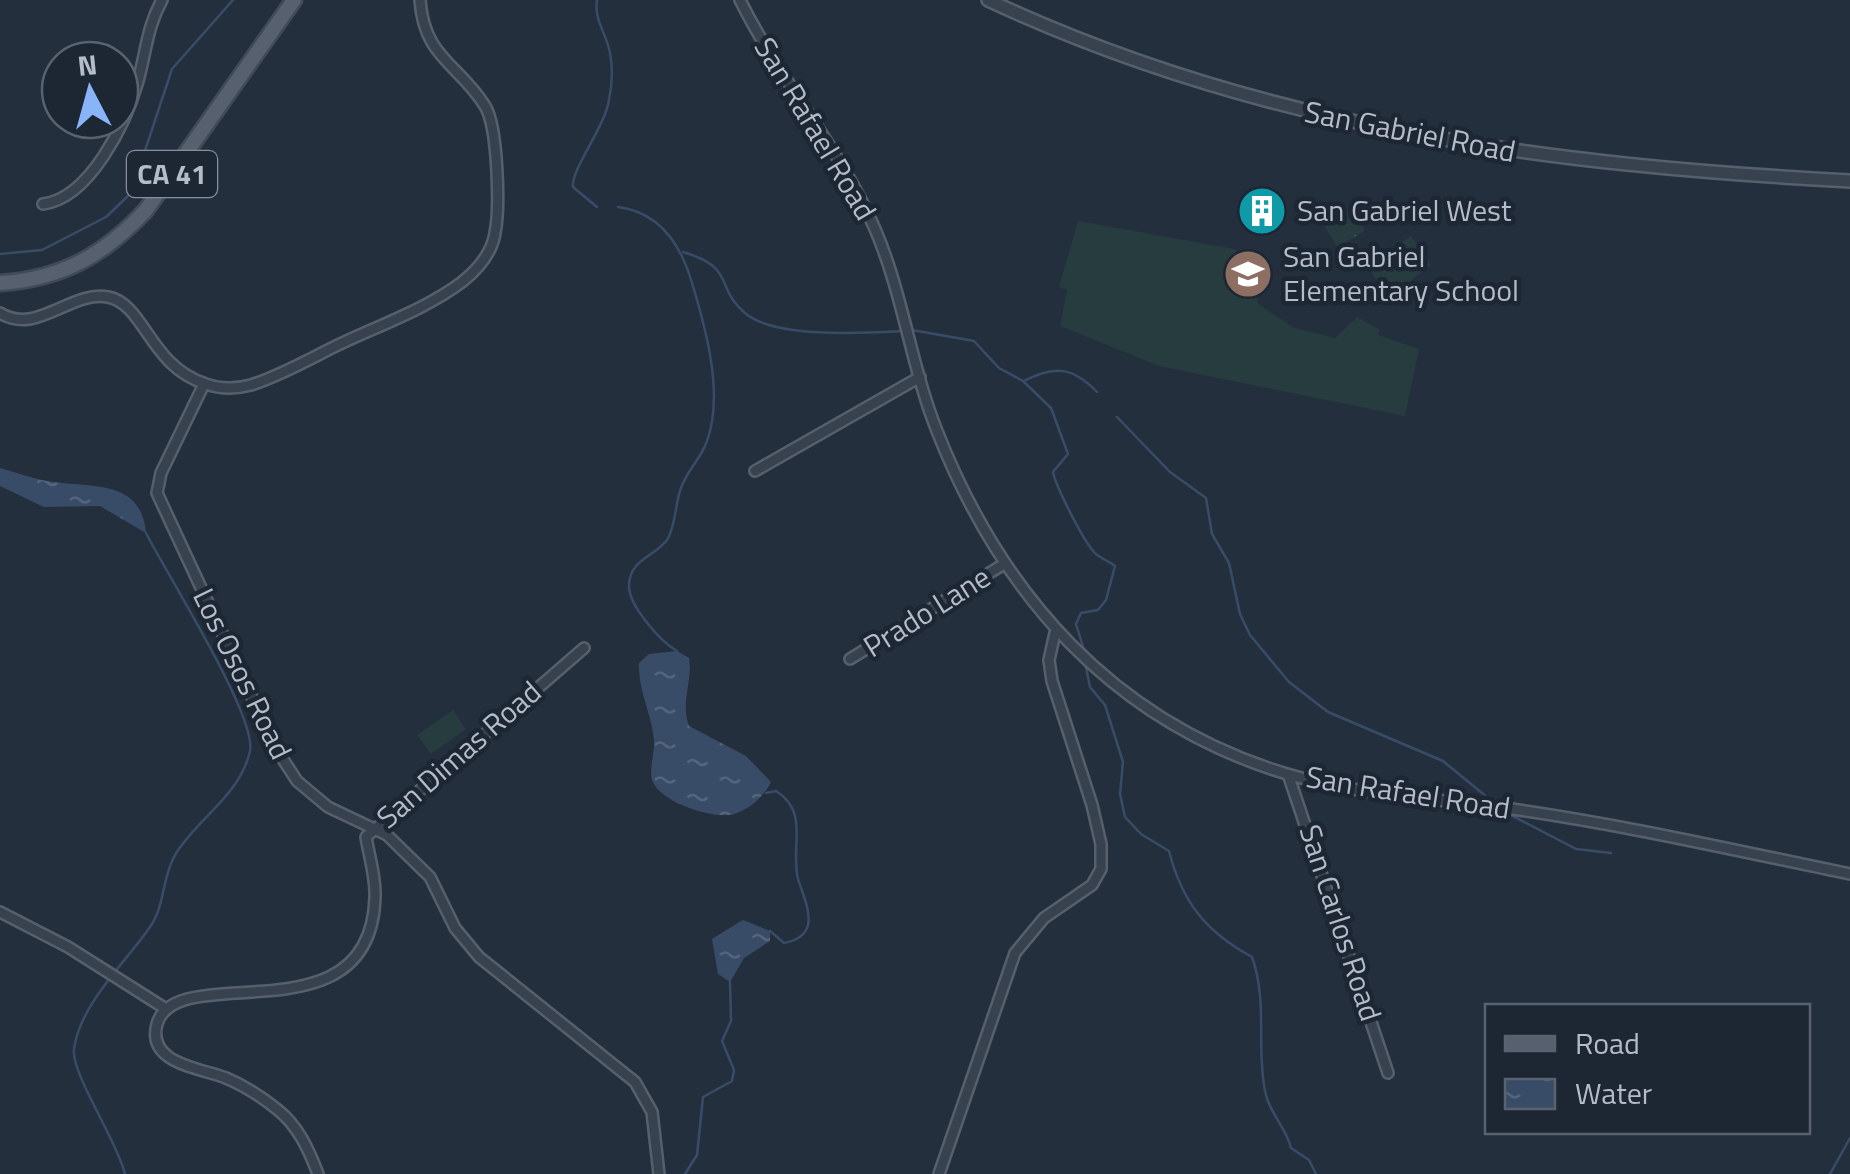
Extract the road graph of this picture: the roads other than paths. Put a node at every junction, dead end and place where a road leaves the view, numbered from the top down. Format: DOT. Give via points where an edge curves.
graph roads {
  1 [pos="162,0"];
  2 [pos="294,0"];
  3 [pos="420,0"];
  4 [pos="740,0"];
  5 [pos="988,0"];
  6 [pos="1850,181"];
  7 [pos="43,204"];
  8 [pos="0,283"];
  9 [pos="0,313"];
  10 [pos="920,377"];
  11 [pos="204,384"];
  12 [pos="755,470"];
  13 [pos="1004,564"];
  14 [pos="1055,632"];
  15 [pos="584,648"];
  16 [pos="850,660"];
  17 [pos="1288,774"];
  18 [pos="373,830"];
  19 [pos="1850,874"];
  20 [pos="0,912"];
  21 [pos="166,1009"];
  22 [pos="1388,1072"];
  23 [pos="318,1174"];
  24 [pos="659,1174"];
  25 [pos="939,1174"];
  1 -- 7 [label="street" via="148,28 135,90 94,171 68,198"];
  2 -- 8 [label="main road, CA 41 / CA 41" via="118,240 50,276"];
  3 -- 11 [label="street" via="435,52 491,118 496,222 487,254 448,292 274,375 232,388"];
  4 -- 10 [label="street, San Rafael Road" via="873,223"];
  5 -- 6 [label="street, San Gabriel Road" via="1163,68 1344,121 1531,156"];
  9 -- 11 [label="street" via="22,320 91,298 114,299 133,311 164,360"];
  10 -- 12 [label="street"];
  10 -- 13 [label="street, San Rafael Road" via="952,466"];
  11 -- 18 [label="street, Los Osos Road" via="158,479 159,501 282,760 316,800"];
  13 -- 14 [label="street, San Rafael Road"];
  13 -- 16 [label="street, Prado Lane"];
  14 -- 17 [label="street, San Rafael Road" via="1114,683 1182,728"];
  14 -- 25 [label="street" via="1052,681 1084,776 1102,864 1092,885 1044,918 1015,952"];
  15 -- 18 [label="street, San Dimas Road"];
  17 -- 19 [label="street, San Rafael Road"];
  17 -- 22 [label="street, San Carlos Road"];
  18 -- 21 [label="street, San Dimas Road" via="366,836 374,910 364,942 343,970 314,984 193,998"];
  18 -- 24 [label="street, Los Osos Road" via="387,835 430,877 478,957 636,1082 652,1112"];
  20 -- 21 [label="street"];
  21 -- 23 [label="street" via="156,1032 165,1054 228,1079 276,1108 303,1140"];
}
